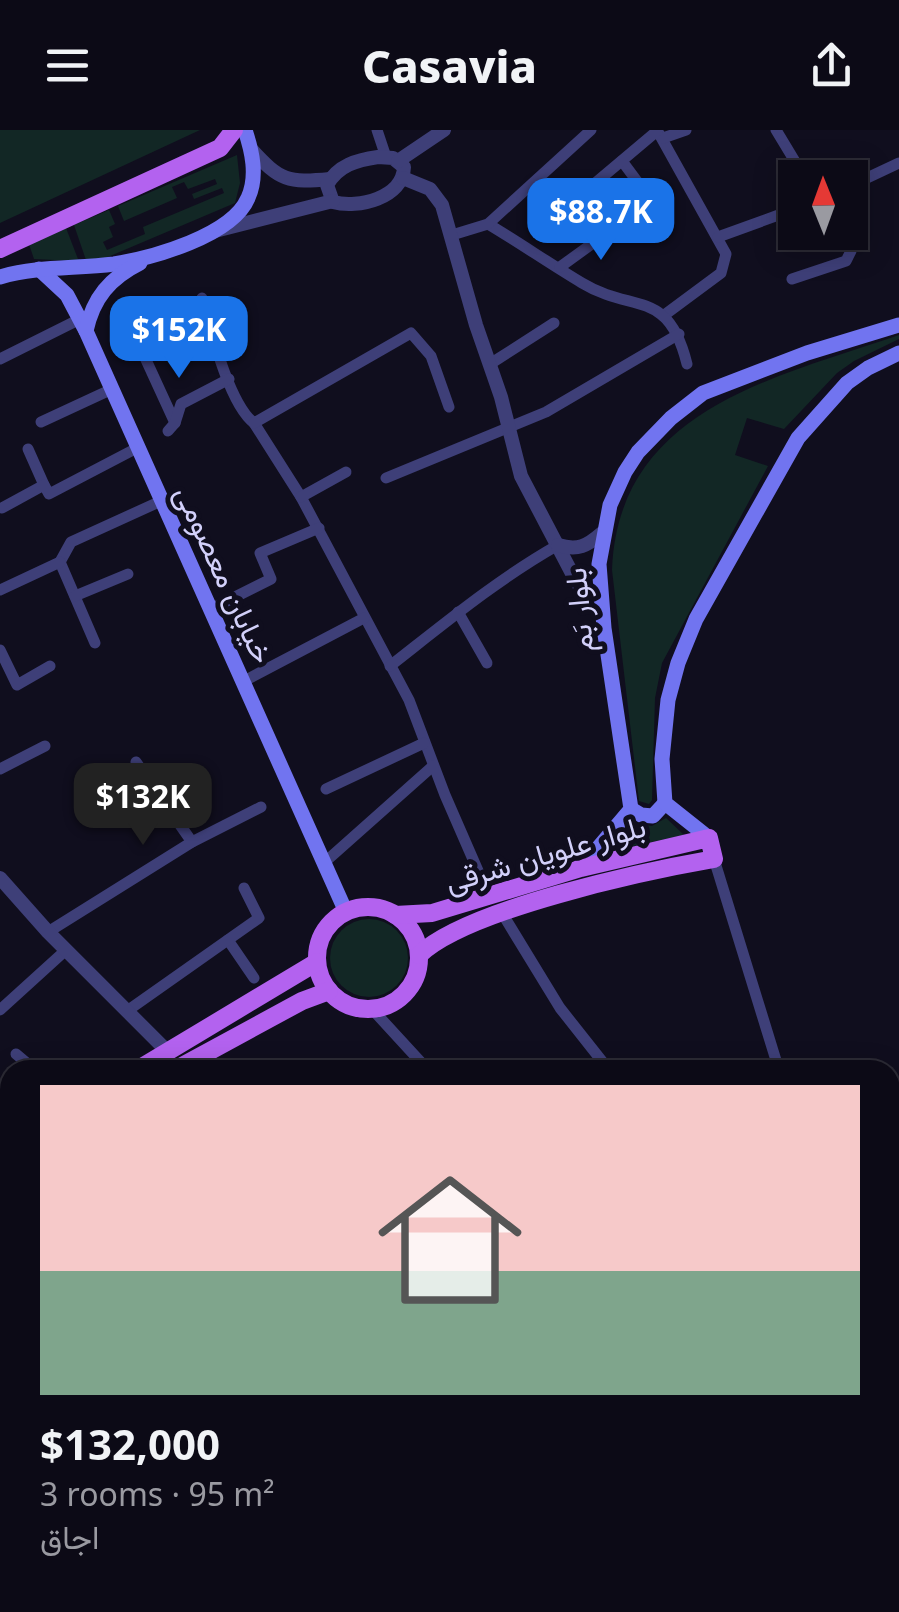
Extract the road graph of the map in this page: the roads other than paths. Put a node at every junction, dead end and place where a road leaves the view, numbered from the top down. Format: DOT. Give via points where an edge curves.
graph roads {
  1 [pos="234,130"];
  2 [pos="245,130"];
  3 [pos="376,130"];
  4 [pos="444,130"];
  5 [pos="591,130"];
  6 [pos="686,130"];
  7 [pos="776,130"];
  8 [pos="659,133"];
  9 [pos="251,149"];
  10 [pos="392,159"];
  11 [pos="794,160"];
  12 [pos="622,161"];
  13 [pos="899,164"];
  14 [pos="403,178"];
  15 [pos="868,178"];
  16 [pos="330,180"];
  17 [pos="333,201"];
  18 [pos="654,204"];
  19 [pos="568,206"];
  20 [pos="778,215"];
  21 [pos="488,224"];
  22 [pos="618,225"];
  23 [pos="210,233"];
  24 [pos="452,235"];
  25 [pos="718,238"];
  26 [pos="0,249"];
  27 [pos="850,250"];
  28 [pos="158,255"];
  29 [pos="560,267"];
  30 [pos="38,270"];
  31 [pos="0,276"];
  32 [pos="792,280"];
  33 [pos="202,298"];
  34 [pos="664,316"];
  35 [pos="554,323"];
  36 [pos="83,325"];
  37 [pos="899,325"];
  38 [pos="679,334"];
  39 [pos="136,338"];
  40 [pos="899,353"];
  41 [pos="0,359"];
  42 [pos="490,364"];
  43 [pos="686,364"];
  44 [pos="229,379"];
  45 [pos="110,390"];
  46 [pos="449,407"];
  47 [pos="40,422"];
  48 [pos="254,423"];
  49 [pos="508,427"];
  50 [pos="137,448"];
  51 [pos="28,449"];
  52 [pos="346,472"];
  53 [pos="386,478"];
  54 [pos="44,484"];
  55 [pos="302,497"];
  56 [pos="161,501"];
  57 [pos="2,508"];
  58 [pos="319,528"];
  59 [pos="602,533"];
  60 [pos="558,544"];
  61 [pos="60,562"];
  62 [pos="128,574"];
  63 [pos="0,590"];
  64 [pos="75,596"];
  65 [pos="211,610"];
  66 [pos="458,612"];
  67 [pos="602,616"];
  68 [pos="364,618"];
  69 [pos="94,642"];
  70 [pos="0,650"];
  71 [pos="486,663"];
  72 [pos="50,666"];
  73 [pos="390,666"];
  74 [pos="244,682"];
  75 [pos="424,743"];
  76 [pos="44,746"];
  77 [pos="136,762"];
  78 [pos="433,766"];
  79 [pos="0,769"];
  80 [pos="326,789"];
  81 [pos="665,803"];
  82 [pos="262,807"];
  83 [pos="631,809"];
  84 [pos="708,838"];
  85 [pos="192,842"];
  86 [pos="714,859"];
  87 [pos="325,862"];
  88 [pos="582,868"];
  89 [pos="0,878"];
  90 [pos="244,888"];
  91 [pos="489,896"];
  92 [pos="346,912"];
  93 [pos="502,914"];
  94 [pos="395,915"];
  95 [pos="48,932"];
  96 [pos="228,940"];
  97 [pos="66,950"];
  98 [pos="419,954"];
  99 [pos="317,962"];
  100 [pos="254,978"];
  101 [pos="329,991"];
  102 [pos="372,1009"];
  103 [pos="0,1010"];
  104 [pos="127,1011"];
  105 [pos="166,1050"];
  106 [pos="16,1054"];
  107 [pos="21,1060"];
  108 [pos="152,1060"];
  109 [pos="208,1060"];
  110 [pos="419,1060"];
  111 [pos="601,1060"];
  112 [pos="776,1060"];
  1 -- 26 [label="main road" via="220,148"];
  2 -- 9 [label="main road"];
  3 -- 10 [label="street"];
  4 -- 10 [label="street"];
  5 -- 21 [label="street"];
  6 -- 8 [label="street"];
  7 -- 11 [label="street"];
  8 -- 12 [label="street"];
  8 -- 25 [label="street"];
  9 -- 16 [label="street" via="282,178"];
  9 -- 23 [label="main road" via="248,201"];
  10 -- 14 [label="street" via="404,168"];
  10 -- 16 [label="street" via="347,165"];
  12 -- 18 [label="street"];
  12 -- 19 [label="street"];
  13 -- 15 [label="street"];
  14 -- 17 [label="street" via="380,197"];
  14 -- 24 [label="street" via="430,189"];
  16 -- 17 [label="street"];
  17 -- 23 [label="street"];
  20 -- 25 [label="street"];
  21 -- 24 [label="street"];
  21 -- 29 [label="street"];
  22 -- 29 [label="street"];
  23 -- 28 [label="main road"];
  24 -- 42 [label="street"];
  25 -- 34 [label="street" via="726,254 720,273"];
  27 -- 32 [label="street" via="846,261"];
  28 -- 30 [label="main road"];
  28 -- 36 [label="main road" via="107,286"];
  29 -- 34 [label="street" via="584,285"];
  30 -- 31 [label="main road"];
  30 -- 36 [label="main road, خیابان معصومی" via="67,295"];
  33 -- 44 [label="street"];
  34 -- 38 [label="street"];
  35 -- 42 [label="street"];
  36 -- 41 [label="street"];
  36 -- 45 [label="main road, خیابان معصومی"];
  37 -- 59 [label="main road, بلوار بَم" via="703,393 638,452"];
  38 -- 43 [label="street"];
  38 -- 49 [label="street"];
  39 -- 44 [label="street" via="171,427 180,404"];
  40 -- 81 [label="main road" via="848,383 798,438 696,619 668,700"];
  42 -- 49 [label="street"];
  44 -- 48 [label="street"];
  45 -- 47 [label="street"];
  45 -- 50 [label="main road, خیابان معصومی"];
  46 -- 48 [label="street" via="431,356 411,333"];
  48 -- 55 [label="street"];
  49 -- 53 [label="street"];
  49 -- 60 [label="street" via="521,476"];
  50 -- 54 [label="street" via="49,494"];
  50 -- 56 [label="main road, خیابان معصومی"];
  51 -- 54 [label="street"];
  52 -- 55 [label="street"];
  54 -- 57 [label="street"];
  55 -- 58 [label="street"];
  56 -- 61 [label="street" via="71,542"];
  56 -- 65 [label="main road, خیابان معصومی"];
  58 -- 65 [label="street" via="260,553 271,579"];
  58 -- 68 [label="street"];
  59 -- 60 [label="street" via="585,547"];
  59 -- 67 [label="main road, بلوار بَم"];
  60 -- 66 [label="street"];
  60 -- 67 [label="street"];
  61 -- 63 [label="street"];
  61 -- 64 [label="street"];
  62 -- 64 [label="street"];
  64 -- 69 [label="street"];
  65 -- 74 [label="main road, خیابان معصومی"];
  66 -- 71 [label="street"];
  66 -- 73 [label="street"];
  67 -- 83 [label="main road, بلوار بَم"];
  68 -- 73 [label="street"];
  68 -- 74 [label="street"];
  70 -- 72 [label="street" via="17,685"];
  73 -- 75 [label="street"];
  74 -- 87 [label="main road, خیابان معصومی"];
  75 -- 78 [label="street"];
  75 -- 80 [label="street"];
  76 -- 79 [label="street"];
  77 -- 85 [label="street"];
  78 -- 87 [label="street"];
  78 -- 91 [label="street"];
  81 -- 83 [label="main road" via="652,816"];
  81 -- 84 [label="main road"];
  82 -- 85 [label="street"];
  83 -- 88 [label="main road"];
  84 -- 86 [label="main road"];
  84 -- 88 [label="main road, بلوار علویان شرقی"];
  85 -- 95 [label="street"];
  86 -- 93 [label="main road, بلوار علویان شرقی"];
  86 -- 112 [label="street"];
  87 -- 92 [label="main road, خیابان معصومی"];
  88 -- 91 [label="main road, بلوار علویان شرقی"];
  89 -- 95 [label="street"];
  90 -- 96 [label="street" via="260,918"];
  91 -- 94 [label="main road, بلوار علویان شرقی" via="432,913"];
  92 -- 94 [label="main road" via="364,908"];
  92 -- 99 [label="main road" via="325,931"];
  93 -- 98 [label="main road, بلوار علویان شرقی" via="438,938"];
  93 -- 111 [label="street"];
  94 -- 98 [label="main road" via="408,925"];
  95 -- 97 [label="street"];
  96 -- 100 [label="street"];
  96 -- 104 [label="street"];
  97 -- 103 [label="street"];
  97 -- 104 [label="street"];
  98 -- 102 [label="main road" via="412,985"];
  99 -- 101 [label="main road"];
  99 -- 105 [label="main road"];
  101 -- 102 [label="main road" via="356,1008"];
  101 -- 109 [label="main road"];
  102 -- 110 [label="street"];
  104 -- 105 [label="street"];
  105 -- 108 [label="main road"];
  106 -- 107 [label="street"];
}
